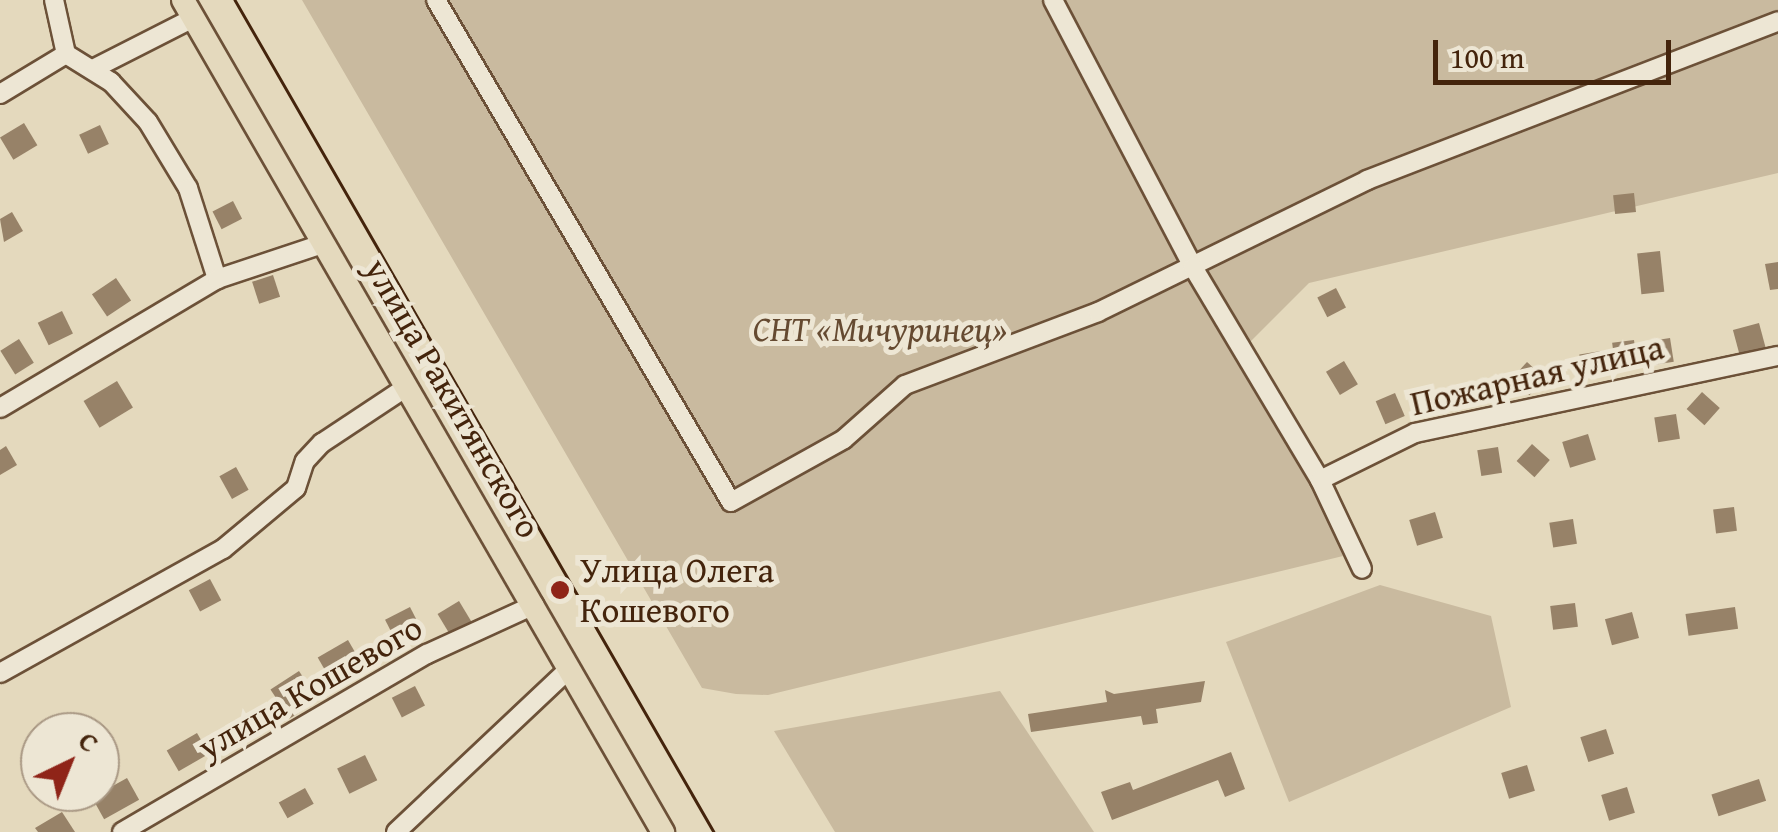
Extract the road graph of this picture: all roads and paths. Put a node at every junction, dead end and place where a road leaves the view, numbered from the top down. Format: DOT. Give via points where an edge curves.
graph roads {
  1 [pos="54,0"];
  2 [pos="436,0"];
  3 [pos="1053,0"];
  4 [pos="188,9"];
  5 [pos="1778,20"];
  6 [pos="66,54"];
  7 [pos="93,69"];
  8 [pos="0,94"];
  9 [pos="322,244"];
  10 [pos="1193,267"];
  11 [pos="217,278"];
  12 [pos="1778,356"];
  13 [pos="405,388"];
  14 [pos="0,408"];
  15 [pos="1320,480"];
  16 [pos="1362,569"];
  17 [pos="534,605"];
  18 [pos="569,669"];
  19 [pos="0,672"];
  20 [pos="122,832"];
  21 [pos="396,832"];
  22 [pos="662,832"];
  1 -- 6 [label="street"];
  2 -- 10 [label="street" via="732,502 844,439 905,385 1098,312"];
  3 -- 10 [label="street"];
  4 -- 7 [label="street"];
  4 -- 9 [label="main road, улица Ракитянского"];
  5 -- 10 [label="street" via="1367,180"];
  6 -- 7 [label="street"];
  6 -- 8 [label="street"];
  7 -- 11 [label="street" via="148,122 178,172"];
  9 -- 11 [label="street"];
  9 -- 13 [label="main road, улица Ракитянского"];
  10 -- 15 [label="street"];
  11 -- 14 [label="street"];
  12 -- 15 [label="street, Пожарная улица" via="1415,432"];
  13 -- 17 [label="main road, улица Ракитянского"];
  13 -- 19 [label="street" via="322,443 296,488 223,550"];
  15 -- 16 [label="street"];
  17 -- 18 [label="main road, улица Ракитянского"];
  17 -- 20 [label="street, улица Кошевого" via="427,654"];
  18 -- 21 [label="street"];
  18 -- 22 [label="main road, улица Ракитянского"];
}
